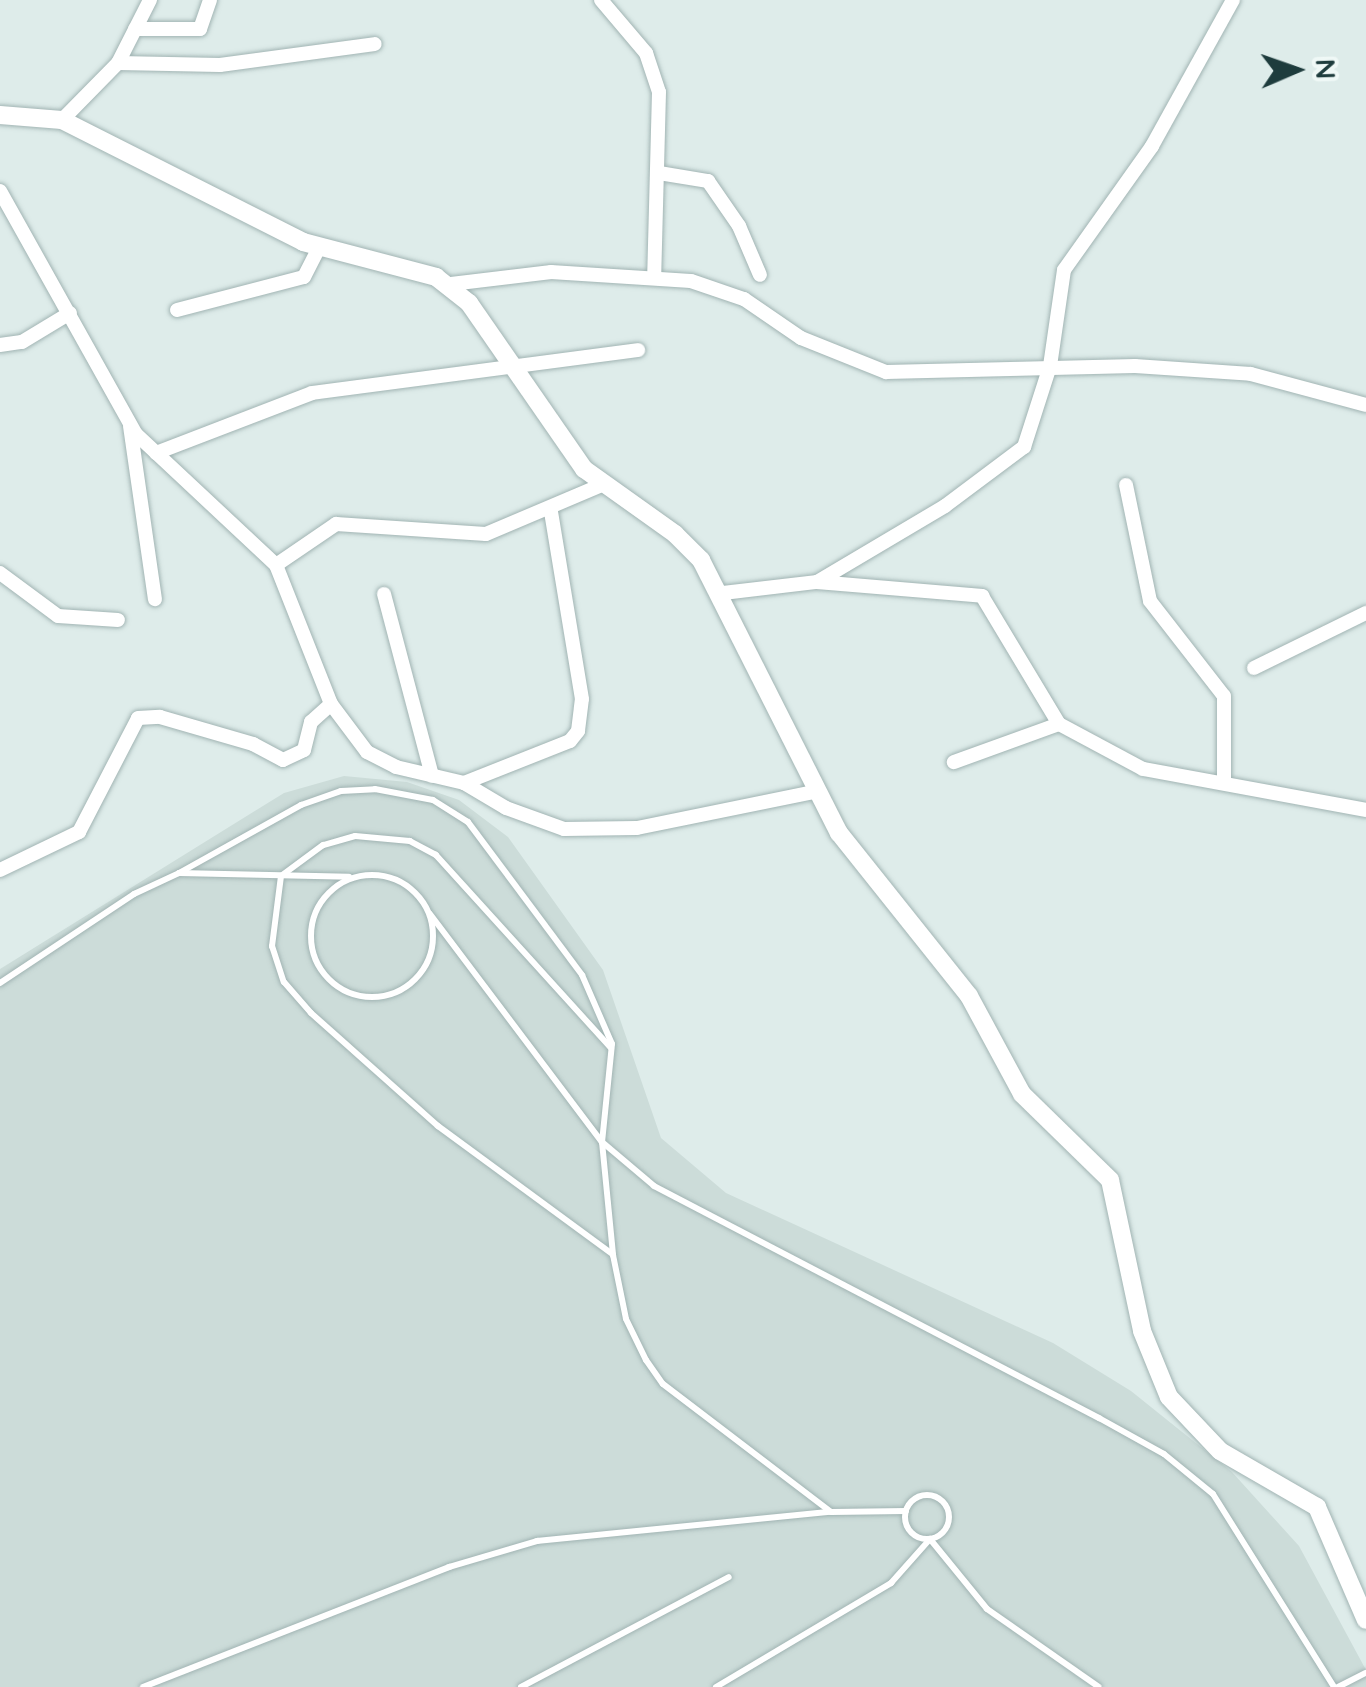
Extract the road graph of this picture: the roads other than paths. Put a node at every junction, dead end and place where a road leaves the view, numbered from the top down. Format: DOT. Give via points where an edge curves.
graph roads {
  1 [pos="150,0"];
  2 [pos="210,0"];
  3 [pos="600,0"];
  4 [pos="1233,0"];
  5 [pos="135,29"];
  6 [pos="375,44"];
  7 [pos="118,62"];
  8 [pos="0,114"];
  9 [pos="62,120"];
  10 [pos="659,173"];
  11 [pos="0,191"];
  12 [pos="319,248"];
  13 [pos="760,274"];
  14 [pos="654,277"];
  15 [pos="451,284"];
  16 [pos="178,310"];
  17 [pos="70,313"];
  18 [pos="0,345"];
  19 [pos="638,350"];
  20 [pos="1050,366"];
  21 [pos="520,370"];
  22 [pos="1366,405"];
  23 [pos="130,426"];
  24 [pos="156,453"];
  25 [pos="1126,485"];
  26 [pos="599,486"];
  27 [pos="551,511"];
  28 [pos="276,565"];
  29 [pos="0,573"];
  30 [pos="817,582"];
  31 [pos="722,592"];
  32 [pos="384,594"];
  33 [pos="154,600"];
  34 [pos="1366,613"];
  35 [pos="118,620"];
  36 [pos="1254,668"];
  37 [pos="331,704"];
  38 [pos="1059,724"];
  39 [pos="954,762"];
  40 [pos="432,776"];
  41 [pos="1224,781"];
  42 [pos="464,783"];
  43 [pos="819,791"];
  44 [pos="1366,810"];
  45 [pos="0,870"];
  46 [pos="179,874"];
  47 [pos="281,876"];
  48 [pos="350,878"];
  49 [pos="430,914"];
  50 [pos="0,983"];
  51 [pos="612,1049"];
  52 [pos="602,1142"];
  53 [pos="614,1255"];
  54 [pos="906,1511"];
  55 [pos="831,1512"];
  56 [pos="930,1540"];
  57 [pos="728,1577"];
  58 [pos="1366,1620"];
  59 [pos="1366,1673"];
  60 [pos="143,1687"];
  61 [pos="520,1687"];
  62 [pos="716,1687"];
  63 [pos="1100,1687"];
  64 [pos="1336,1687"];
  1 -- 5 [label="street"];
  2 -- 5 [label="street" via="200,29"];
  3 -- 10 [label="street" via="654,72 662,112"];
  4 -- 20 [label="street" via="1152,146 1064,270"];
  5 -- 7 [label="street"];
  6 -- 7 [label="street" via="220,65"];
  7 -- 9 [label="street"];
  8 -- 9 [label="street"];
  9 -- 12 [label="street" via="146,168"];
  10 -- 13 [label="street" via="708,181 739,226"];
  10 -- 14 [label="street"];
  11 -- 17 [label="street"];
  12 -- 15 [label="street"];
  12 -- 16 [label="street" via="304,277"];
  14 -- 15 [label="street" via="551,272"];
  14 -- 20 [label="street" via="716,286 801,338 886,372"];
  15 -- 21 [label="street"];
  17 -- 18 [label="street" via="22,342"];
  17 -- 23 [label="street"];
  19 -- 21 [label="street"];
  20 -- 22 [label="street" via="1273,376"];
  20 -- 30 [label="street" via="1016,459"];
  21 -- 24 [label="street" via="312,393"];
  21 -- 26 [label="street"];
  23 -- 24 [label="street"];
  23 -- 33 [label="street"];
  24 -- 28 [label="street"];
  25 -- 41 [label="street" via="1150,601 1224,696"];
  26 -- 27 [label="street"];
  26 -- 31 [label="street" via="675,534"];
  27 -- 28 [label="street" via="470,536 336,524"];
  27 -- 42 [label="street" via="582,699 578,731 570,741"];
  28 -- 37 [label="street"];
  29 -- 35 [label="street" via="58,616"];
  30 -- 31 [label="street"];
  30 -- 38 [label="street" via="982,596"];
  31 -- 43 [label="street"];
  32 -- 40 [label="street"];
  34 -- 36 [label="street"];
  37 -- 40 [label="street" via="366,752"];
  37 -- 45 [label="street" via="311,722 304,750 283,760 160,716 138,718 79,832"];
  38 -- 39 [label="street"];
  38 -- 41 [label="street" via="1120,761"];
  40 -- 42 [label="street"];
  41 -- 44 [label="street"];
  42 -- 43 [label="street" via="533,820 602,832"];
  43 -- 58 [label="street" via="860,861 969,996 1022,1094 1110,1180 1142,1331 1170,1397 1220,1450 1317,1507"];
  46 -- 47 [label="lane"];
  46 -- 50 [label="lane" via="134,894"];
  46 -- 51 [label="lane" via="322,796 375,789 433,800 468,822 582,975"];
  47 -- 48 [label="lane"];
  47 -- 51 [label="lane" via="323,845 355,836 410,841 436,855"];
  47 -- 53 [label="lane" via="272,946 293,992 438,1126"];
  48 -- 49 [label="lane" via="397,879"];
  48 -- 49 [label="lane" via="322,900 310,934 320,968 346,992 370,998 414,981 431,950"];
  49 -- 52 [label="lane"];
  51 -- 52 [label="lane"];
  52 -- 53 [label="lane"];
  52 -- 64 [label="lane" via="654,1186 1164,1454 1213,1494 1238,1527"];
  53 -- 55 [label="lane" via="626,1319 663,1384"];
  54 -- 55 [label="lane"];
  54 -- 56 [label="lane" via="914,1535"];
  54 -- 56 [label="lane" via="925,1495 947,1506 949,1523"];
  55 -- 60 [label="lane" via="537,1541 448,1567"];
  56 -- 62 [label="lane" via="891,1582"];
  56 -- 63 [label="lane" via="987,1609"];
  57 -- 61 [label="lane"];
  59 -- 64 [label="lane"];
}
